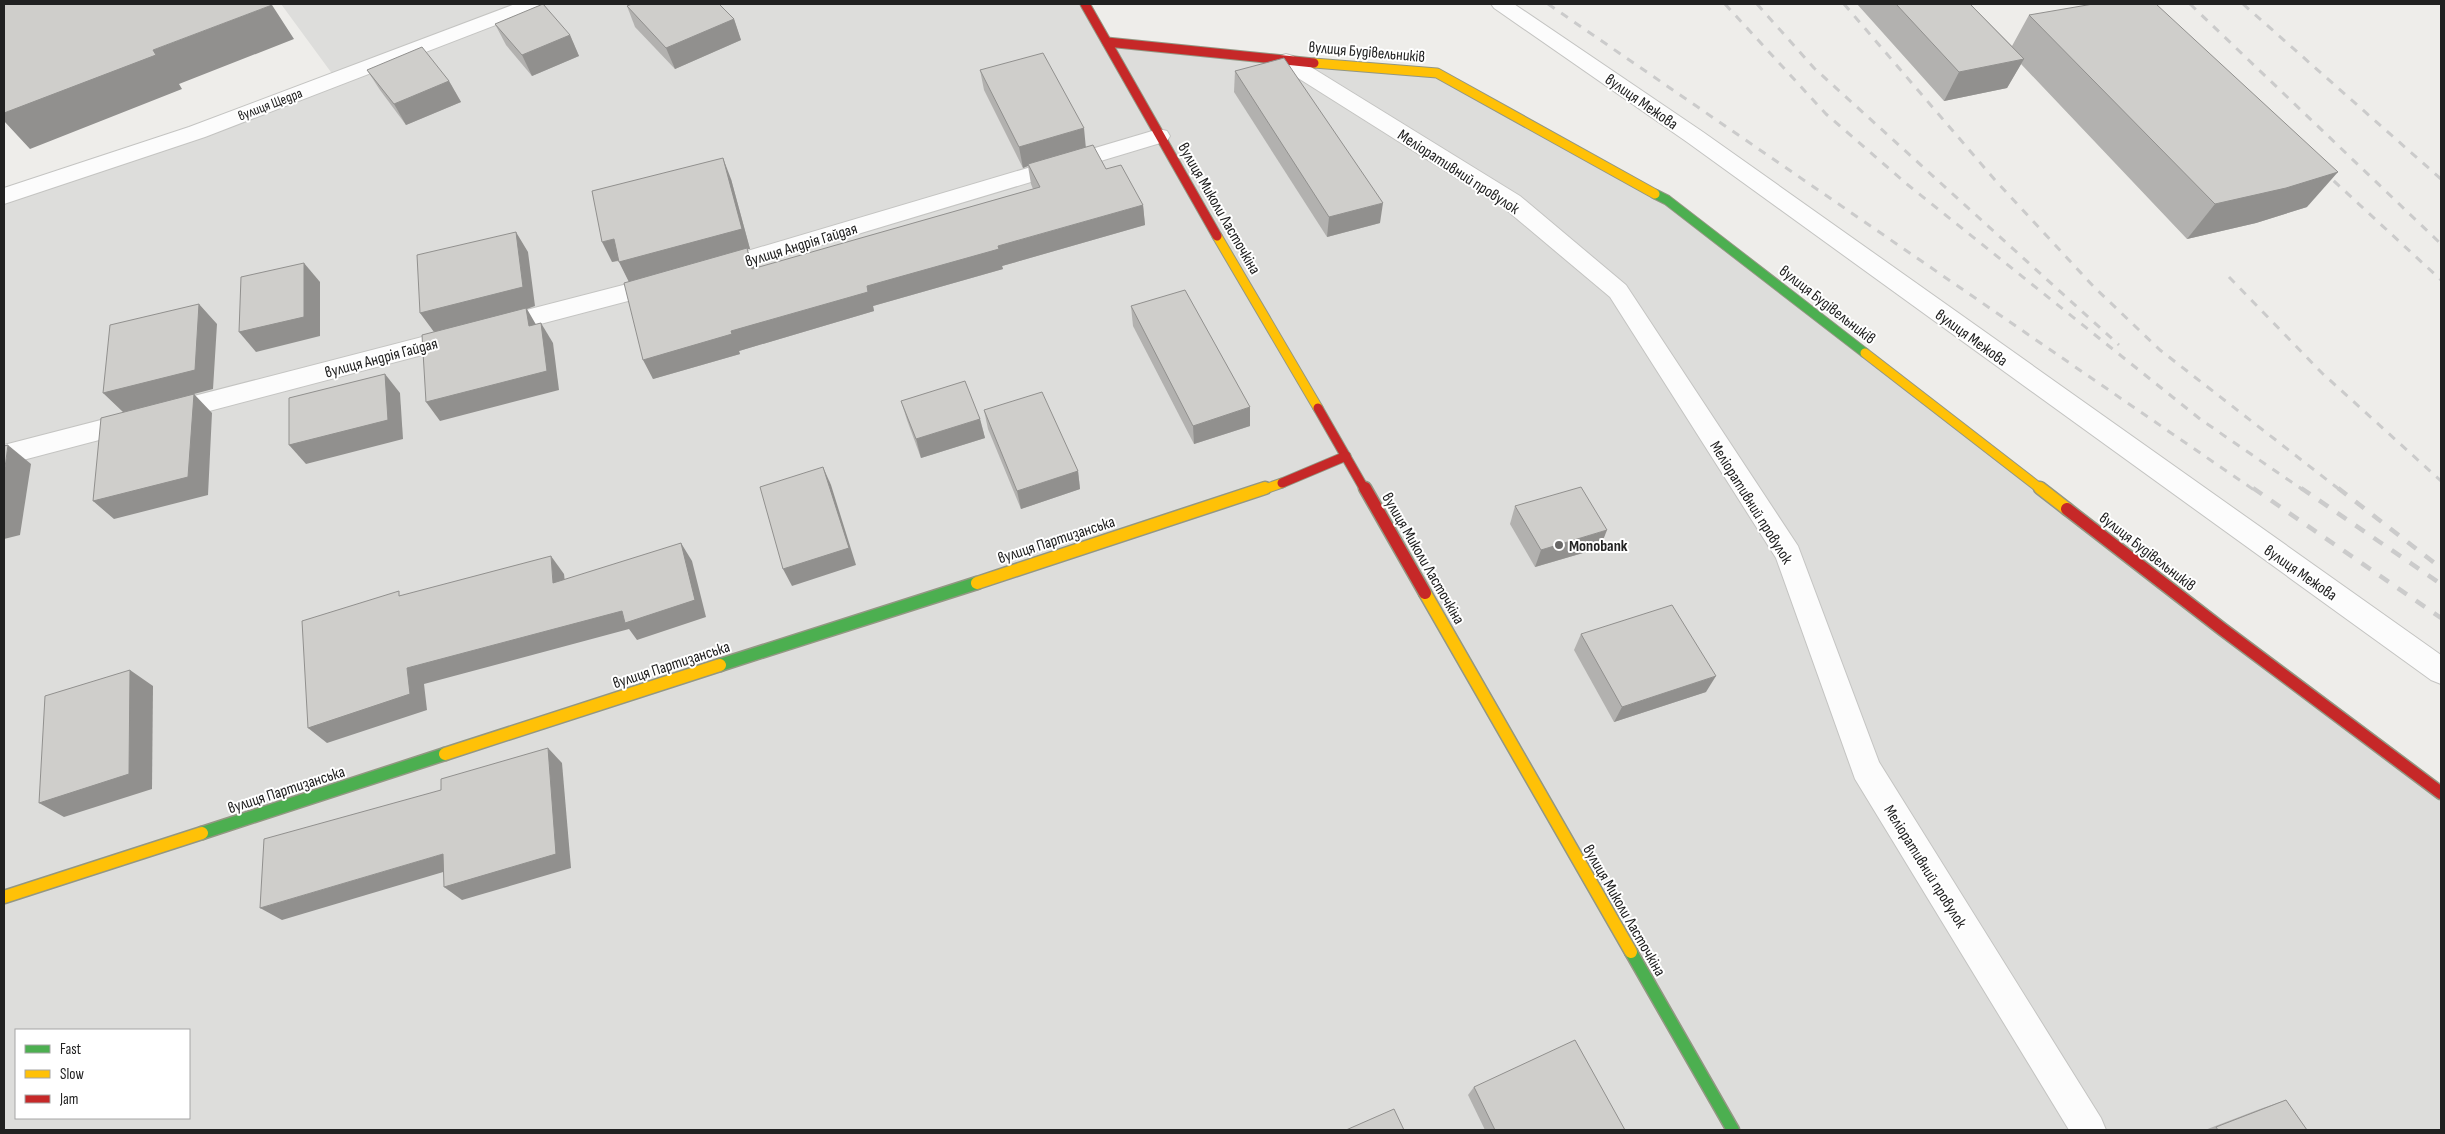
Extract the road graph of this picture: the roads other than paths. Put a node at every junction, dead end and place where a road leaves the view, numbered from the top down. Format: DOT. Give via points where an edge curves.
graph roads {
  1 [pos="533,4"];
  2 [pos="1085,4"];
  3 [pos="1501,4"];
  4 [pos="1107,42"];
  5 [pos="1286,61"];
  6 [pos="1159,136"];
  7 [pos="4,196"];
  8 [pos="4,455"];
  9 [pos="1346,456"];
  10 [pos="2441,671"];
  11 [pos="2441,794"];
  12 [pos="4,897"];
  13 [pos="1732,1130"];
  14 [pos="2089,1130"];
  1 -- 7 [label="street, вулиця Щедра" via="197,132"];
  2 -- 4 [label="street, вулиця Миколи Ласточкіна"];
  3 -- 10 [label="street, вулиця Межова" via="1695,137"];
  4 -- 5 [label="street, вулиця Будівельників"];
  4 -- 6 [label="street, вулиця Миколи Ласточкіна"];
  5 -- 11 [label="street, вулиця Будівельників" via="1437,73 1667,200"];
  5 -- 14 [label="street, Меліоративний провулок" via="1512,202 1618,291 1788,554 1866,769"];
  6 -- 8 [label="street, вулиця Андрія Гайдая" via="688,277"];
  6 -- 9 [label="street, вулиця Миколи Ласточкіна"];
  9 -- 12 [label="street, вулиця Партизанська" via="1288,481"];
  9 -- 13 [label="street, вулиця Миколи Ласточкіна"];
}
